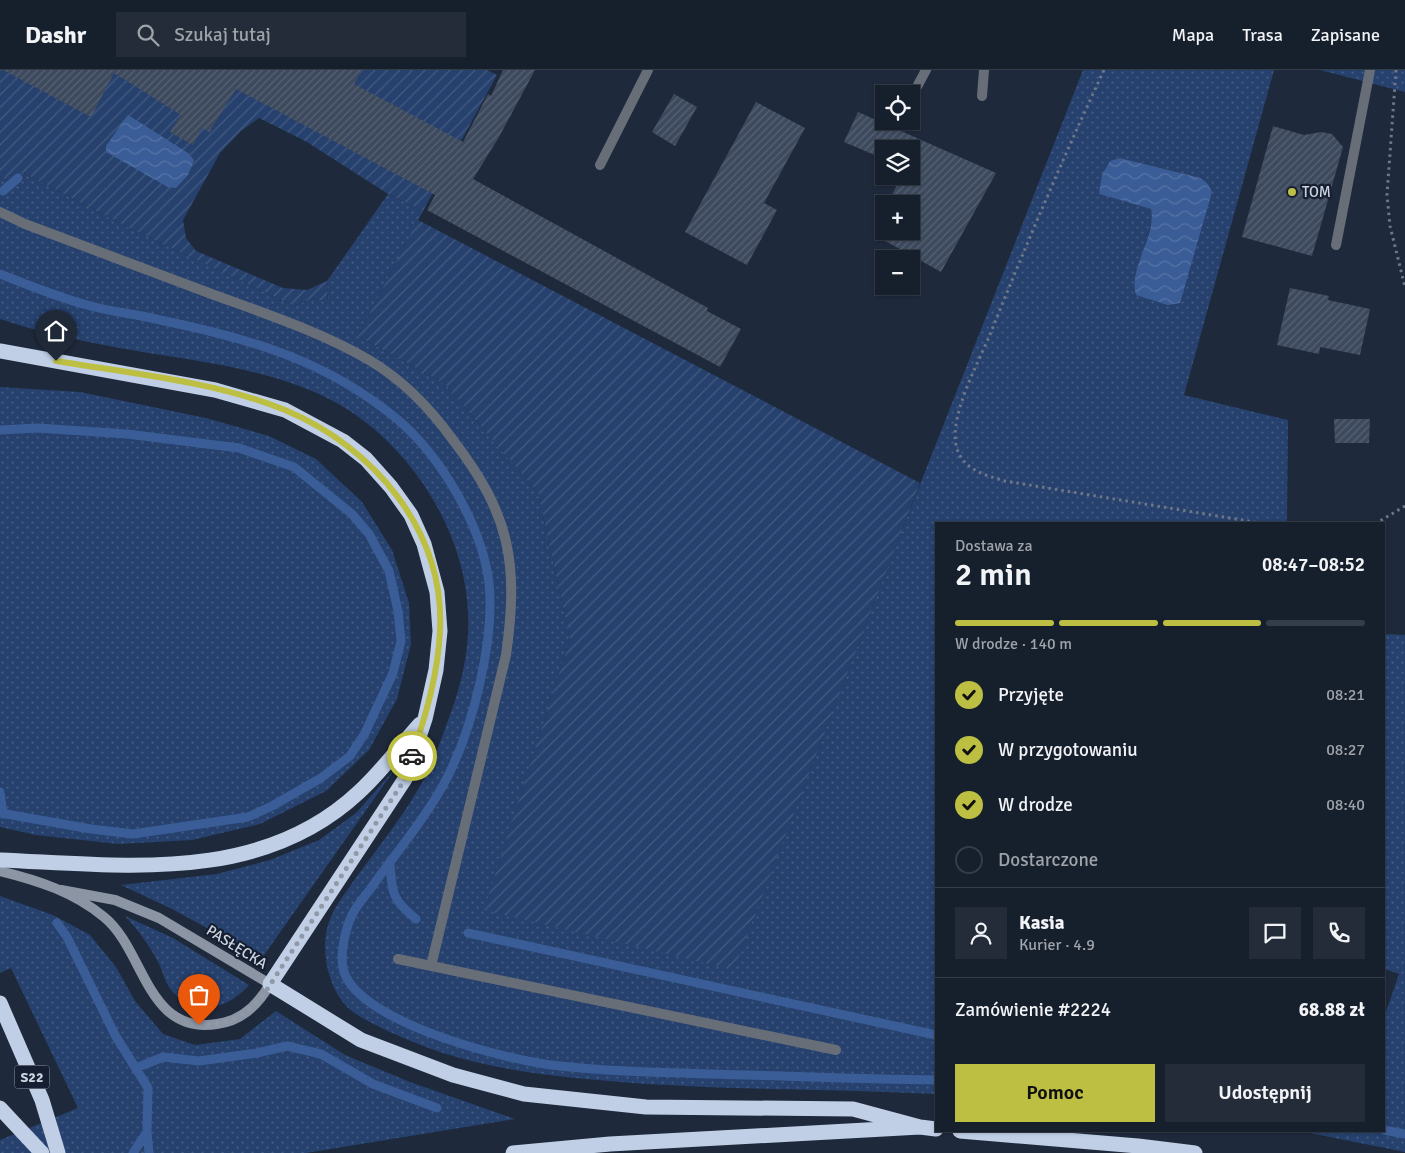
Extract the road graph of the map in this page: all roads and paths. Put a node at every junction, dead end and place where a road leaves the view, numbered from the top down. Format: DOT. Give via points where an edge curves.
graph roads {
  1 [pos="648,70"];
  2 [pos="926,70"];
  3 [pos="984,70"];
  4 [pos="1104,70"];
  5 [pos="1370,70"];
  6 [pos="1396,70"];
  7 [pos="918,85"];
  8 [pos="982,96"];
  9 [pos="600,165"];
  10 [pos="0,212"];
  11 [pos="1336,245"];
  12 [pos="1405,287"];
  13 [pos="0,351"];
  14 [pos="1405,506"];
  15 [pos="1254,522"];
  16 [pos="1378,522"];
  17 [pos="425,719"];
  18 [pos="0,860"];
  19 [pos="0,871"];
  20 [pos="61,890"];
  21 [pos="398,959"];
  22 [pos="432,966"];
  23 [pos="270,984"];
  24 [pos="0,1003"];
  25 [pos="836,1050"];
  26 [pos="0,1108"];
  27 [pos="920,1128"];
  28 [pos="935,1129"];
  29 [pos="972,1132"];
  30 [pos="42,1153"];
  31 [pos="58,1153"];
  32 [pos="512,1153"];
  33 [pos="1195,1153"];
  1 -- 9 [label="lane"];
  2 -- 7 [label="lane"];
  3 -- 8 [label="lane"];
  4 -- 15 [label="path" via="1030,235 966,393 956,427 956,444 970,467 1005,481"];
  5 -- 11 [label="lane"];
  6 -- 12 [label="path" via="1387,195 1390,226"];
  10 -- 22 [label="lane" via="290,323 370,361 413,394 438,419 485,484 500,518 509,553 511,619 506,655"];
  13 -- 17 [label="highway" via="242,396 317,425 366,459 411,516 434,575 440,631 436,670"];
  14 -- 16 [label="path"];
  17 -- 18 [label="highway" via="359,792 328,816 307,830 253,851 200,864 160,866"];
  17 -- 23 [label="highway" via="405,779"];
  19 -- 20 [label="main road, PASŁĘCKA"];
  20 -- 23 [label="main road, PASŁĘCKA" via="116,900 159,918"];
  20 -- 23 [label="main road, PASŁĘCKA" via="104,917 120,934 158,1001 184,1021 199,1025 230,1022 251,1009"];
  21 -- 22 [label="lane"];
  22 -- 25 [label="lane"];
  23 -- 27 [label="highway" via="361,1040 453,1075 524,1094 646,1107 853,1109"];
  24 -- 31 [label="highway, S22" via="42,1100"];
  26 -- 30 [label="highway"];
  27 -- 28 [label="highway"];
  27 -- 32 [label="highway" via="610,1144"];
  29 -- 33 [label="highway"];
}
